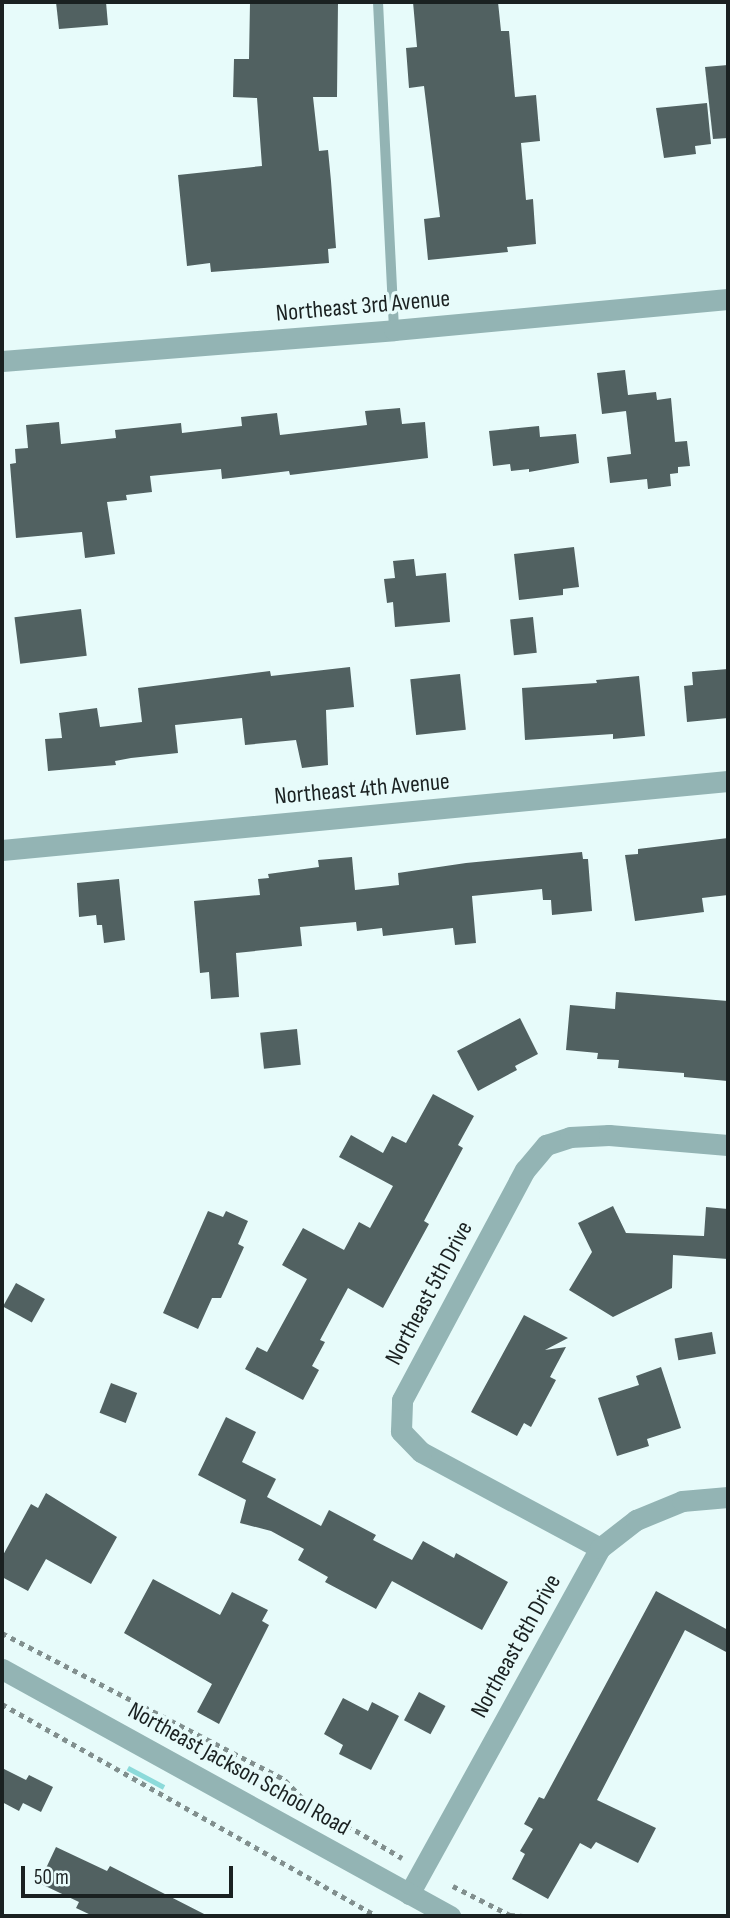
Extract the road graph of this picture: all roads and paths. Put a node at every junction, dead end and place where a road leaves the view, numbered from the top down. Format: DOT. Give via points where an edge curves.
graph roads {
  1 [pos="378,2"];
  2 [pos="728,299"];
  3 [pos="394,330"];
  4 [pos="2,361"];
  5 [pos="728,781"];
  6 [pos="2,850"];
  7 [pos="728,1144"];
  8 [pos="728,1497"];
  9 [pos="600,1548"];
  10 [pos="2,1633"];
  11 [pos="2,1669"];
  12 [pos="2,1704"];
  13 [pos="422,1870"];
  14 [pos="350,1894"];
  15 [pos="408,1894"];
  16 [pos="347,1900"];
  17 [pos="376,1916"];
  18 [pos="450,1916"];
  19 [pos="523,1916"];
  1 -- 3 [label="lane"];
  2 -- 3 [label="street, Northeast 3rd Avenue"];
  3 -- 4 [label="street, Northeast 3rd Avenue"];
  5 -- 6 [label="street, Northeast 4th Avenue"];
  7 -- 9 [label="street, Northeast 5th Drive" via="609,1135 570,1137 546,1145 525,1170 401,1400 401,1431 421,1452"];
  8 -- 9 [label="street, Northeast 6th Drive" via="682,1502 636,1520"];
  9 -- 13 [label="street, Northeast 6th Drive"];
  10 -- 13 [label="path" via="285,1780 304,1800"];
  11 -- 15 [label="street, Northeast Jackson School Road"];
  12 -- 16 [label="path"];
  13 -- 15 [label="street, Northeast 6th Drive"];
  13 -- 19 [label="path" via="510,1915"];
  14 -- 16 [label="path"];
  15 -- 18 [label="street, Northeast Jackson School Road"];
  16 -- 17 [label="path"];
}
